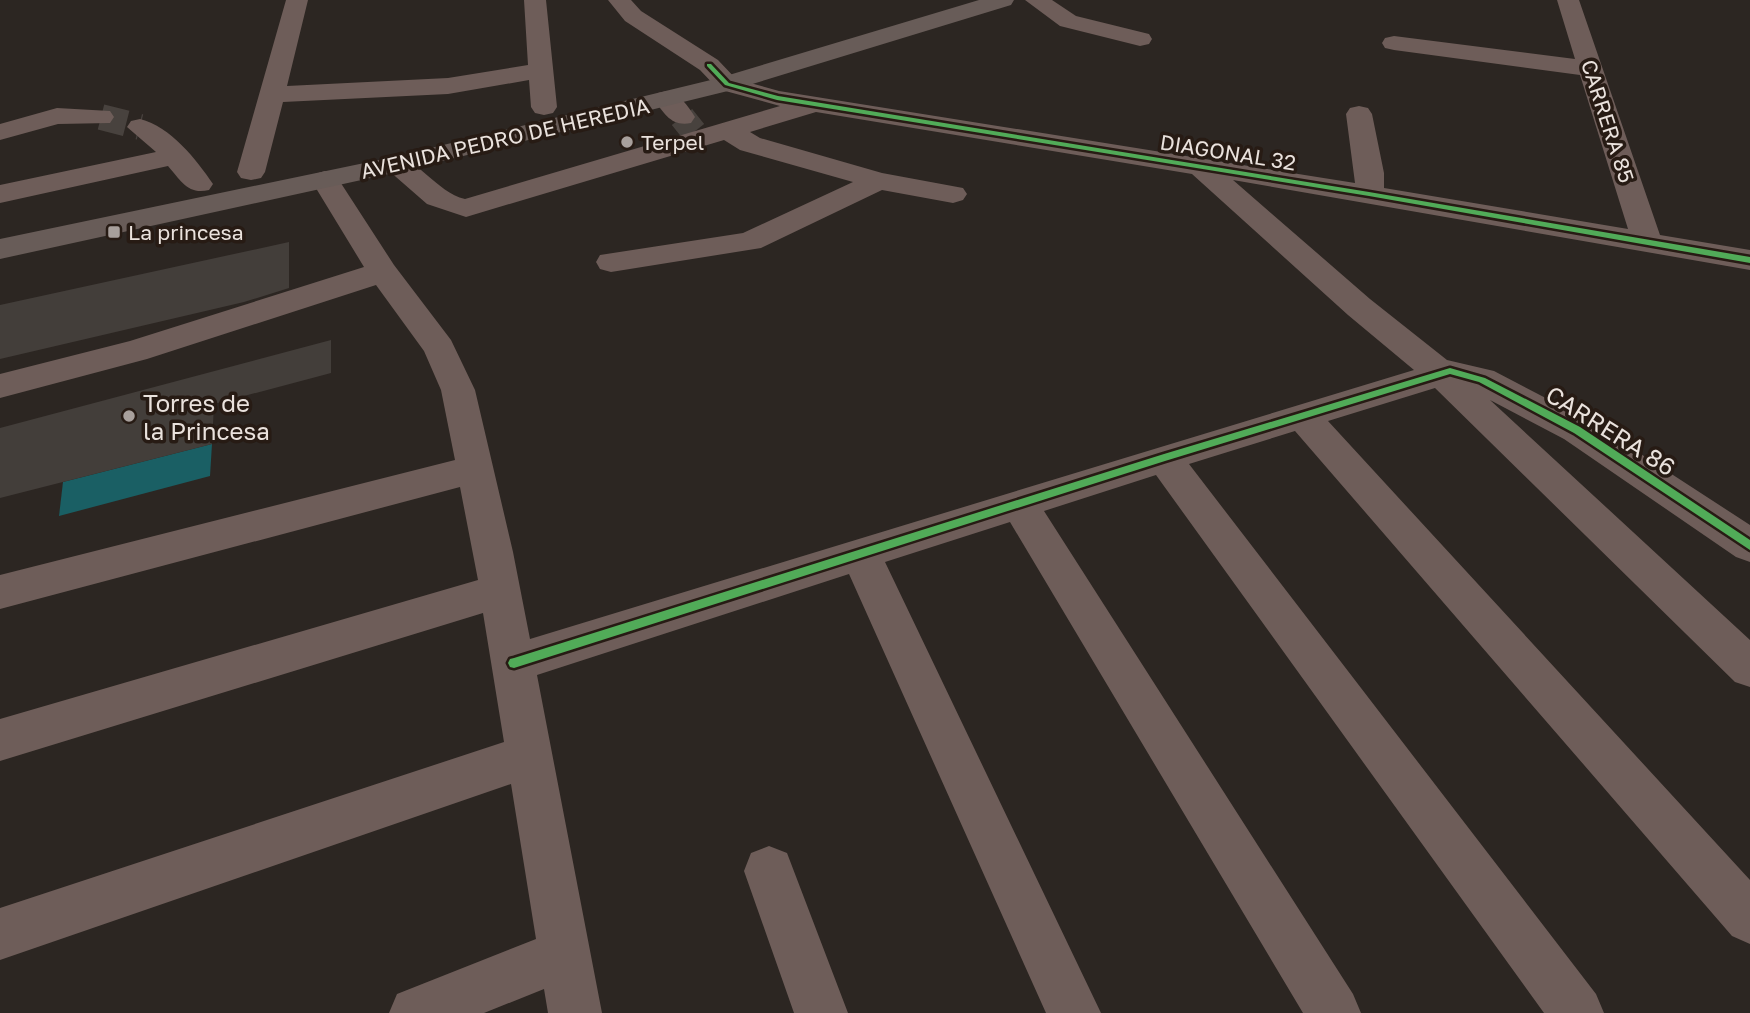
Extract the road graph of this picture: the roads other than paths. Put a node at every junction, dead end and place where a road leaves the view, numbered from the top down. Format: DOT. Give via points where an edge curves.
graph roads {
  1 [pos="297,0"];
  2 [pos="535,0"];
  3 [pos="619,0"];
  4 [pos="925,0"];
  5 [pos="1003,0"];
  6 [pos="1036,0"];
  7 [pos="1568,0"];
  8 [pos="875,15"];
  9 [pos="1140,39"];
  10 [pos="1394,43"];
  11 [pos="735,57"];
  12 [pos="709,65"];
  13 [pos="1591,69"];
  14 [pos="539,71"];
  15 [pos="727,84"];
  16 [pos="272,95"];
  17 [pos="814,104"];
  18 [pos="544,107"];
  19 [pos="1359,114"];
  20 [pos="101,117"];
  21 [pos="686,122"];
  22 [pos="140,127"];
  23 [pos="0,131"];
  24 [pos="729,131"];
  25 [pos="175,156"];
  26 [pos="398,164"];
  27 [pos="1202,168"];
  28 [pos="251,172"];
  29 [pos="325,180"];
  30 [pos="880,181"];
  31 [pos="199,184"];
  32 [pos="0,194"];
  33 [pos="953,194"];
  34 [pos="1369,194"];
  35 [pos="0,226"];
  36 [pos="1647,242"];
  37 [pos="0,249"];
  38 [pos="1750,260"];
  39 [pos="611,262"];
  40 [pos="383,272"];
  41 [pos="1440,373"];
  42 [pos="0,386"];
  43 [pos="1303,417"];
  44 [pos="1164,458"];
  45 [pos="476,469"];
  46 [pos="1019,504"];
  47 [pos="1750,546"];
  48 [pos="860,553"];
  49 [pos="499,591"];
  50 [pos="0,592"];
  51 [pos="514,663"];
  52 [pos="1750,668"];
  53 [pos="0,740"];
  54 [pos="528,756"];
  55 [pos="769,871"];
  56 [pos="1750,918"];
  57 [pos="0,934"];
  58 [pos="566,954"];
  59 [pos="416,1013"];
  60 [pos="575,1013"];
  61 [pos="821,1013"];
  62 [pos="1074,1013"];
  63 [pos="1334,1013"];
  64 [pos="1577,1013"];
  1 -- 16 [label="street"];
  2 -- 14 [label="street"];
  3 -- 12 [label="street" via="633,16"];
  4 -- 8 [label="highway"];
  5 -- 15 [label="highway, AVENIDA PEDRO DE HEREDIA"];
  6 -- 9 [label="street" via="1068,21"];
  7 -- 13 [label="street, CARRERA 85"];
  10 -- 13 [label="street"];
  11 -- 12 [label="highway, AVENIDA PEDRO DE HEREDIA"];
  12 -- 15 [label="street"];
  12 -- 18 [label="highway, AVENIDA PEDRO DE HEREDIA"];
  13 -- 36 [label="street, CARRERA 85"];
  14 -- 16 [label="street" via="448,86"];
  14 -- 18 [label="street"];
  15 -- 17 [label="street, DIAGONAL 32"];
  15 -- 21 [label="highway, AVENIDA PEDRO DE HEREDIA"];
  16 -- 28 [label="street"];
  17 -- 24 [label="street"];
  17 -- 27 [label="street, DIAGONAL 32"];
  18 -- 28 [label="highway, AVENIDA PEDRO DE HEREDIA"];
  19 -- 34 [label="street" via="1370,173"];
  20 -- 23 [label="street" via="57,116"];
  21 -- 24 [label="street"];
  21 -- 26 [label="highway, AVENIDA PEDRO DE HEREDIA"];
  21 -- 26 [label="street" via="466,208 455,208 431,194"];
  22 -- 25 [label="street"];
  24 -- 30 [label="street" via="750,145"];
  25 -- 31 [label="street"];
  25 -- 32 [label="street"];
  26 -- 29 [label="highway, AVENIDA PEDRO DE HEREDIA"];
  27 -- 34 [label="street, DIAGONAL 32"];
  27 -- 41 [label="street"];
  28 -- 31 [label="highway, AVENIDA PEDRO DE HEREDIA"];
  29 -- 37 [label="highway, AVENIDA PEDRO DE HEREDIA"];
  29 -- 40 [label="street"];
  30 -- 33 [label="street"];
  30 -- 39 [label="street" via="750,241"];
  31 -- 35 [label="highway, AVENIDA PEDRO DE HEREDIA"];
  34 -- 36 [label="street, DIAGONAL 32"];
  36 -- 38 [label="street, DIAGONAL 32"];
  40 -- 42 [label="street" via="135,351"];
  40 -- 45 [label="street" via="439,348 457,390"];
  41 -- 43 [label="street"];
  41 -- 47 [label="street, CARRERA 86" via="1466,374 1577,430"];
  41 -- 52 [label="street"];
  43 -- 44 [label="street"];
  43 -- 56 [label="street"];
  44 -- 46 [label="street"];
  44 -- 64 [label="street"];
  45 -- 49 [label="street"];
  45 -- 50 [label="street"];
  46 -- 48 [label="street"];
  46 -- 63 [label="street"];
  48 -- 51 [label="street"];
  48 -- 62 [label="street"];
  49 -- 51 [label="street"];
  49 -- 53 [label="street"];
  51 -- 54 [label="street"];
  54 -- 57 [label="street"];
  54 -- 58 [label="street"];
  55 -- 61 [label="street"];
  58 -- 59 [label="street"];
  58 -- 60 [label="street"];
}
